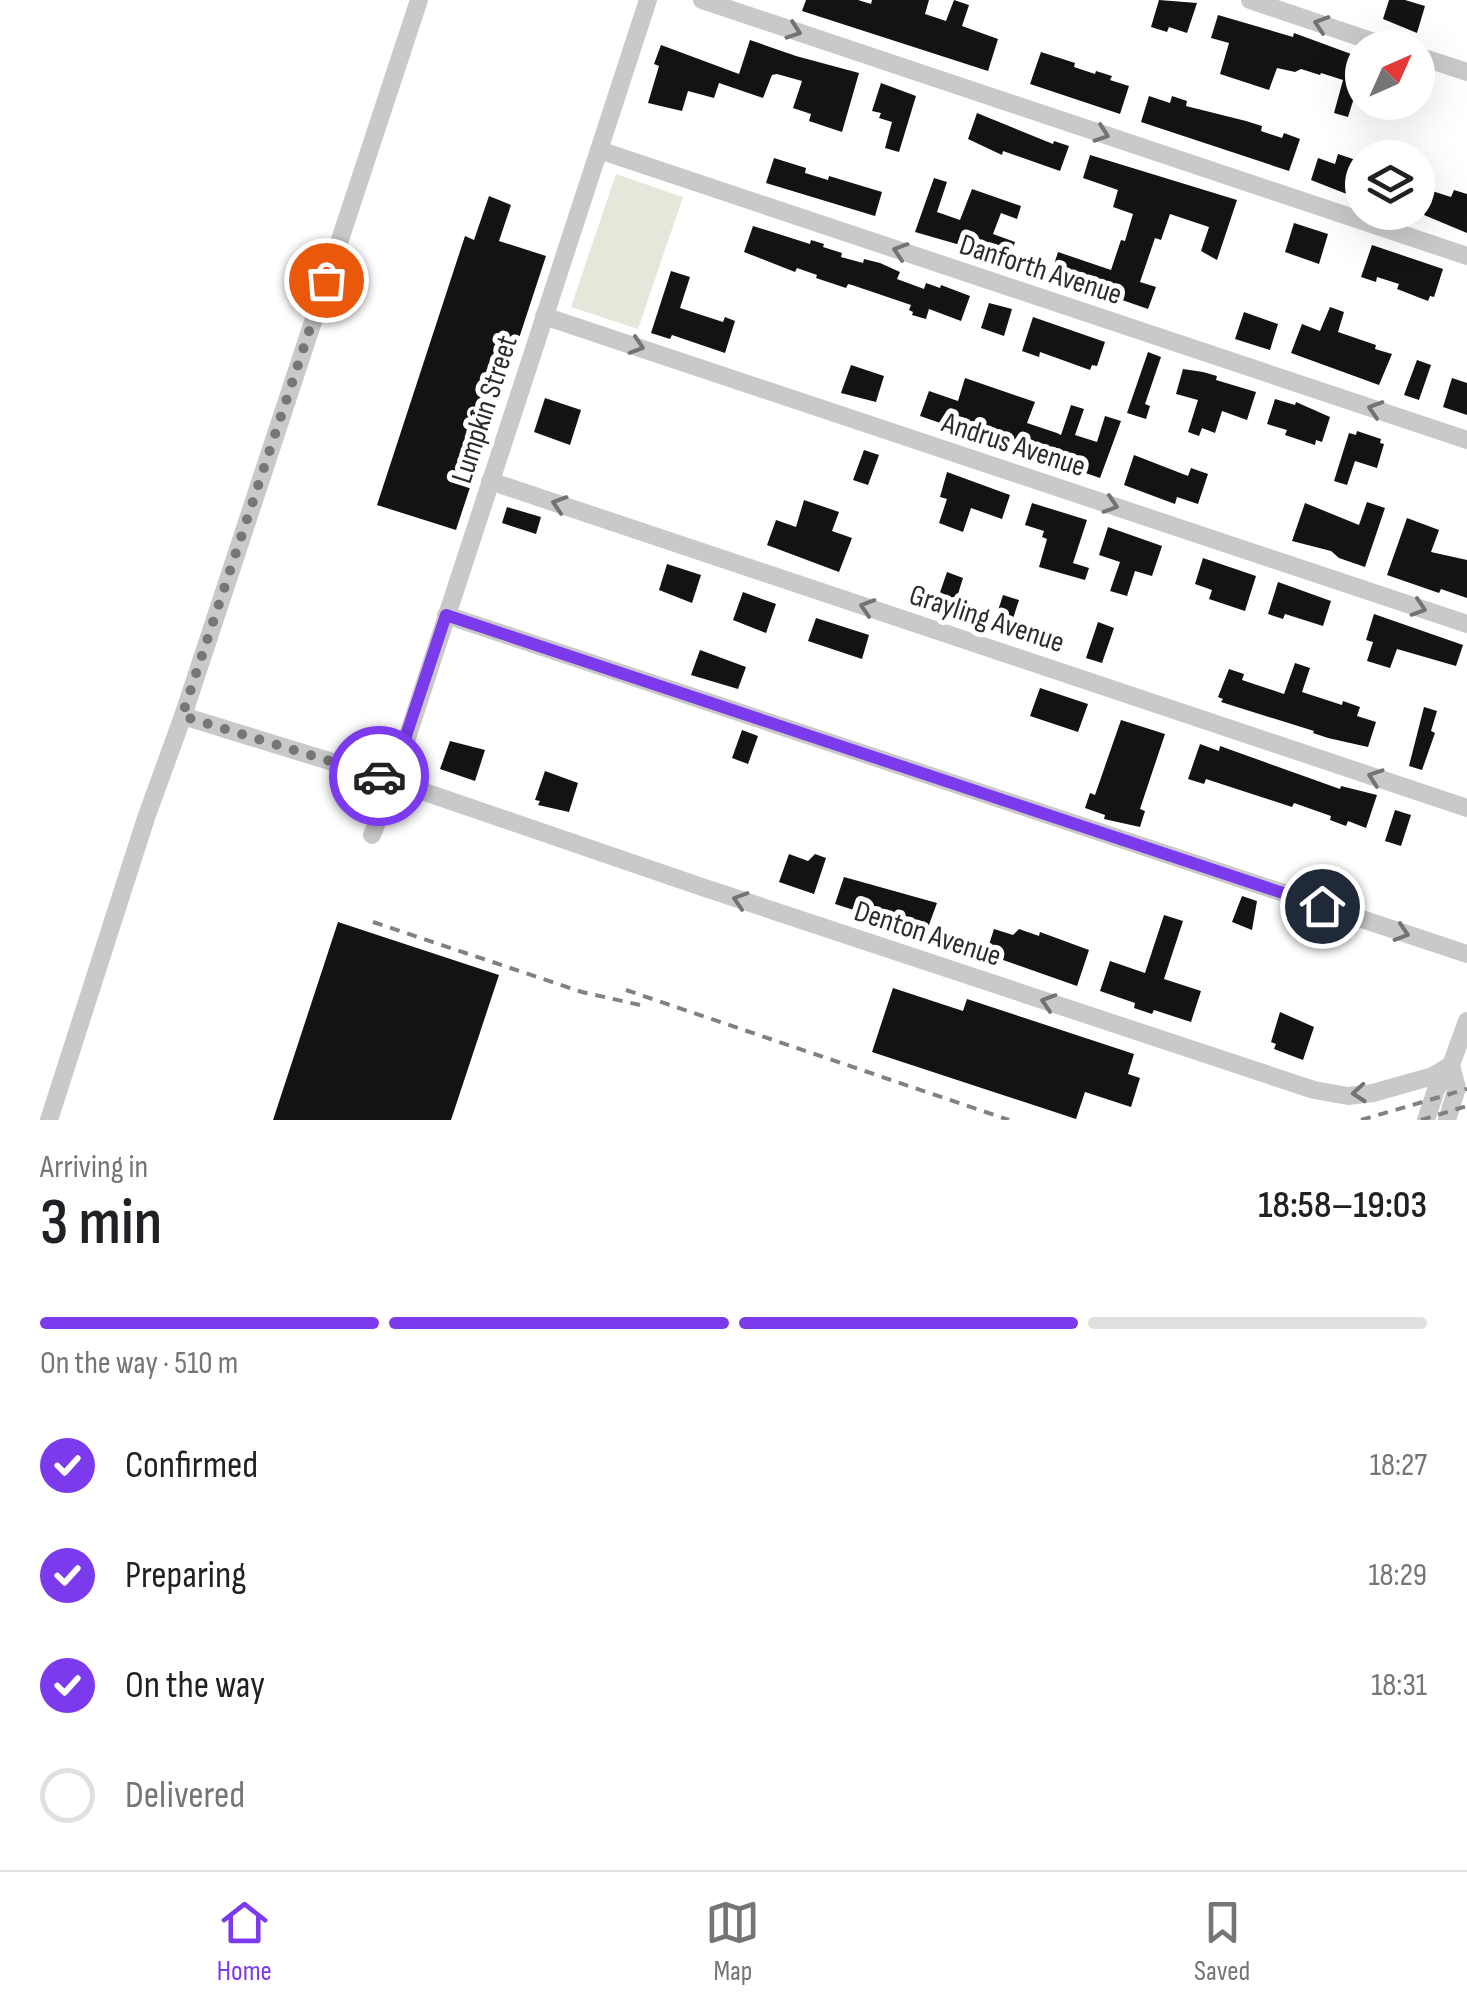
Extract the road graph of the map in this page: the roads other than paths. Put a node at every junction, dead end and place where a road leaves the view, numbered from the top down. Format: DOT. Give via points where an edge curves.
graph roads {
  1 [pos="418,0"];
  2 [pos="648,0"];
  3 [pos="702,0"];
  4 [pos="1250,0"];
  5 [pos="1345,32"];
  6 [pos="1435,62"];
  7 [pos="1467,72"];
  8 [pos="598,150"];
  9 [pos="1467,256"];
  10 [pos="544,316"];
  11 [pos="1467,440"];
  12 [pos="490,481"];
  13 [pos="446,615"];
  14 [pos="1467,624"];
  15 [pos="182,716"];
  16 [pos="391,781"];
  17 [pos="1467,808"];
  18 [pos="372,835"];
  19 [pos="1467,954"];
  20 [pos="1467,1021"];
  21 [pos="1451,1066"];
  22 [pos="50,1120"];
  23 [pos="1426,1120"];
  24 [pos="1447,1120"];
  1 -- 15 [label="street"];
  2 -- 8 [label="street, Lumpkin Street"];
  3 -- 9 [label="street, one-way"];
  5 -- 4 [label="street, one-way"];
  6 -- 7 [label="street"];
  8 -- 10 [label="street, Lumpkin Street"];
  11 -- 8 [label="street, Danforth Avenue, one-way"];
  10 -- 12 [label="street, Lumpkin Street"];
  10 -- 14 [label="street, Andrus Avenue, one-way"];
  12 -- 13 [label="street, Lumpkin Street"];
  17 -- 12 [label="street, Grayling Avenue, one-way"];
  13 -- 16 [label="street, Lumpkin Street"];
  13 -- 19 [label="street, one-way"];
  15 -- 16 [label="street, Denton Avenue"];
  15 -- 22 [label="street"];
  16 -- 18 [label="street, Lumpkin Street"];
  21 -- 16 [label="street, Denton Avenue, one-way" via="1373,1093 1314,1090"];
  20 -- 21 [label="street"];
  21 -- 23 [label="street"];
  21 -- 24 [label="street" via="1457,1088"];
}
